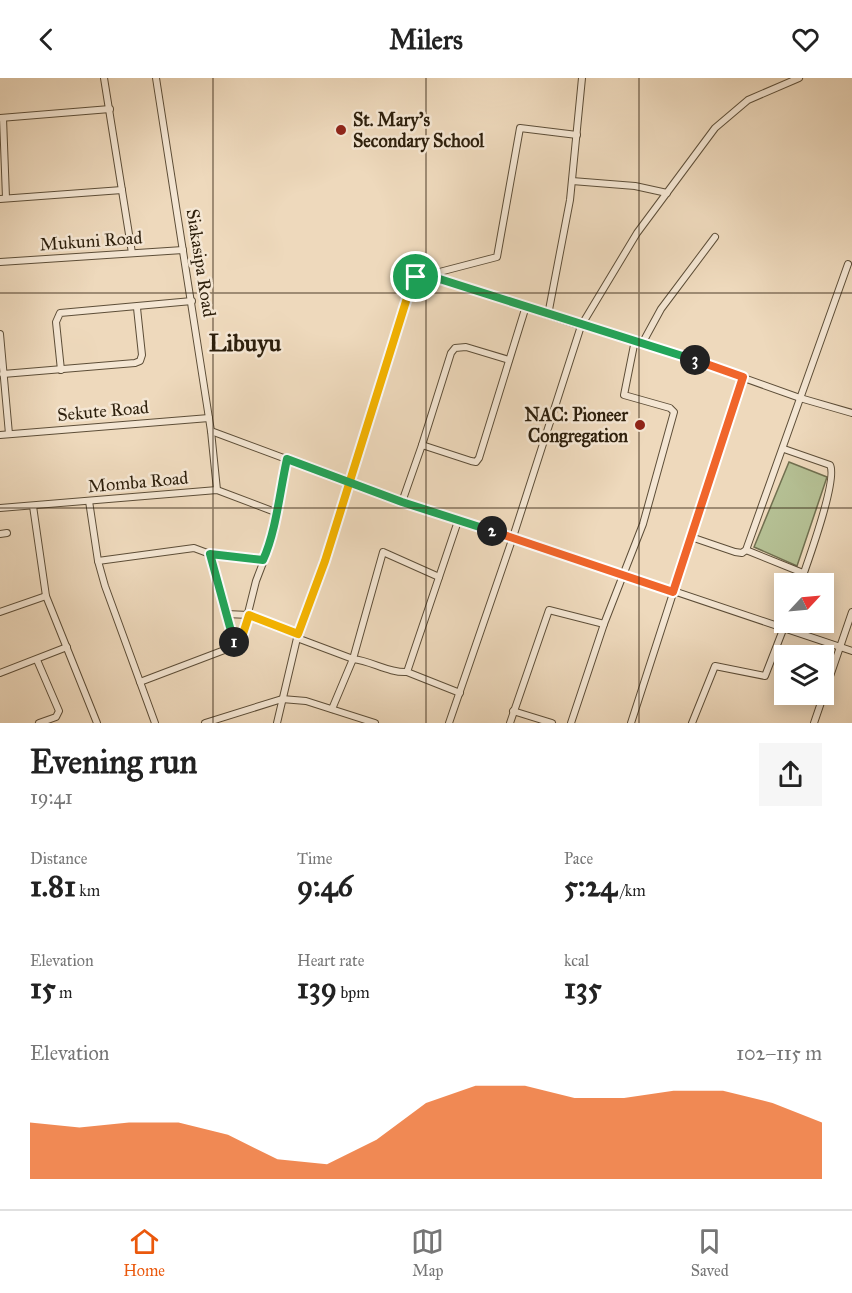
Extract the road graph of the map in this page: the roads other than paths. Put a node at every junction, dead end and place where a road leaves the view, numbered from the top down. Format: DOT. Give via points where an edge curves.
graph roads {
  1 [pos="104,78"];
  2 [pos="156,78"];
  3 [pos="582,78"];
  4 [pos="799,78"];
  5 [pos="110,109"];
  6 [pos="2,118"];
  7 [pos="577,135"];
  8 [pos="572,181"];
  9 [pos="122,190"];
  10 [pos="667,193"];
  11 [pos="3,199"];
  12 [pos="715,237"];
  13 [pos="183,250"];
  14 [pos="132,252"];
  15 [pos="0,262"];
  16 [pos="848,264"];
  17 [pos="427,275"];
  18 [pos="192,301"];
  19 [pos="526,306"];
  20 [pos="137,308"];
  21 [pos="548,315"];
  22 [pos="580,326"];
  23 [pos="0,334"];
  24 [pos="635,340"];
  25 [pos="643,342"];
  26 [pos="509,360"];
  27 [pos="61,369"];
  28 [pos="3,374"];
  29 [pos="743,377"];
  30 [pos="800,398"];
  31 [pos="852,413"];
  32 [pos="209,418"];
  33 [pos="211,431"];
  34 [pos="9,434"];
  35 [pos="0,435"];
  36 [pos="422,445"];
  37 [pos="784,449"];
  38 [pos="287,459"];
  39 [pos="350,482"];
  40 [pos="217,490"];
  41 [pos="89,501"];
  42 [pos="402,502"];
  43 [pos="33,506"];
  44 [pos="0,508"];
  45 [pos="275,512"];
  46 [pos="458,521"];
  47 [pos="513,537"];
  48 [pos="691,537"];
  49 [pos="746,550"];
  50 [pos="210,554"];
  51 [pos="263,560"];
  52 [pos="98,561"];
  53 [pos="803,573"];
  54 [pos="623,575"];
  55 [pos="439,577"];
  56 [pos="673,592"];
  57 [pos="46,596"];
  58 [pos="0,612"];
  59 [pos="852,612"];
  60 [pos="226,614"];
  61 [pos="249,615"];
  62 [pos="774,622"];
  63 [pos="604,624"];
  64 [pos="782,633"];
  65 [pos="805,633"];
  66 [pos="298,636"];
  67 [pos="235,646"];
  68 [pos="67,647"];
  69 [pos="840,647"];
  70 [pos="852,651"];
  71 [pos="353,659"];
  72 [pos="37,660"];
  73 [pos="407,672"];
  74 [pos="0,673"];
  75 [pos="140,682"];
  76 [pos="460,693"];
  77 [pos="282,699"];
  78 [pos="332,710"];
  79 [pos="513,711"];
  80 [pos="39,723"];
  81 [pos="97,723"];
  82 [pos="155,723"];
  83 [pos="205,723"];
  84 [pos="278,723"];
  85 [pos="375,723"];
  86 [pos="449,723"];
  87 [pos="510,723"];
  88 [pos="552,723"];
  89 [pos="571,723"];
  90 [pos="631,723"];
  91 [pos="692,723"];
  92 [pos="814,723"];
  1 -- 5 [label="street"];
  2 -- 13 [label="street, Siakasipa Road"];
  3 -- 7 [label="street"];
  4 -- 10 [label="street" via="735,109 701,144"];
  5 -- 6 [label="street"];
  5 -- 9 [label="street"];
  6 -- 11 [label="street"];
  7 -- 8 [label="street"];
  7 -- 17 [label="street" via="520,128 497,257"];
  8 -- 10 [label="street"];
  8 -- 21 [label="street"];
  9 -- 11 [label="street"];
  9 -- 14 [label="street"];
  10 -- 22 [label="street" via="637,233"];
  12 -- 25 [label="street" via="661,309"];
  13 -- 14 [label="street, Mukuni Road"];
  13 -- 18 [label="street, Siakasipa Road"];
  14 -- 15 [label="street, Mukuni Road"];
  16 -- 30 [label="street"];
  17 -- 19 [label="street"];
  17 -- 39 [label="street" via="412,282"];
  18 -- 20 [label="street"];
  18 -- 32 [label="street, Siakasipa Road"];
  19 -- 21 [label="street"];
  19 -- 26 [label="street"];
  20 -- 27 [label="street" via="140,361"];
  20 -- 27 [label="street" via="60,313 56,322"];
  21 -- 22 [label="street"];
  22 -- 24 [label="street"];
  22 -- 47 [label="street"];
  23 -- 28 [label="street"];
  24 -- 25 [label="street"];
  24 -- 54 [label="street" via="624,395 674,412 644,524"];
  25 -- 29 [label="street"];
  26 -- 36 [label="street" via="466,347 455,348"];
  26 -- 36 [label="street" via="476,462"];
  27 -- 28 [label="street"];
  28 -- 34 [label="street"];
  29 -- 30 [label="street"];
  29 -- 48 [label="street"];
  30 -- 31 [label="street"];
  30 -- 37 [label="street"];
  32 -- 33 [label="street, Siakasipa Road"];
  32 -- 34 [label="street, Sekute Road"];
  33 -- 38 [label="street"];
  33 -- 40 [label="street, Siakasipa Road"];
  34 -- 35 [label="street, Sekute Road"];
  36 -- 42 [label="street"];
  37 -- 49 [label="street"];
  37 -- 53 [label="street" via="821,461 834,470"];
  38 -- 39 [label="street"];
  38 -- 45 [label="street"];
  39 -- 42 [label="street"];
  39 -- 66 [label="street"];
  40 -- 41 [label="street, Momba Road"];
  40 -- 45 [label="street, Momba Road"];
  41 -- 43 [label="street, Momba Road"];
  41 -- 52 [label="street"];
  42 -- 46 [label="street"];
  43 -- 44 [label="street, Momba Road"];
  43 -- 57 [label="street"];
  45 -- 51 [label="street" via="272,542"];
  46 -- 47 [label="street"];
  46 -- 55 [label="street"];
  47 -- 54 [label="street"];
  47 -- 76 [label="street"];
  48 -- 49 [label="street" via="735,552"];
  48 -- 56 [label="street"];
  49 -- 53 [label="street"];
  50 -- 51 [label="street"];
  50 -- 52 [label="street" via="194,548"];
  50 -- 60 [label="street"];
  51 -- 61 [label="street"];
  52 -- 75 [label="street"];
  54 -- 56 [label="street"];
  54 -- 63 [label="street"];
  55 -- 71 [label="street" via="383,552"];
  55 -- 73 [label="street"];
  56 -- 62 [label="street"];
  56 -- 90 [label="street"];
  57 -- 58 [label="street"];
  57 -- 68 [label="street"];
  59 -- 69 [label="street"];
  60 -- 61 [label="street"];
  60 -- 67 [label="street"];
  61 -- 66 [label="street"];
  61 -- 67 [label="street"];
  63 -- 79 [label="street" via="549,610"];
  63 -- 89 [label="street"];
  64 -- 91 [label="street" via="765,676 715,666"];
  65 -- 69 [label="street"];
  66 -- 71 [label="street"];
  66 -- 77 [label="street"];
  67 -- 75 [label="street"];
  68 -- 72 [label="street"];
  68 -- 81 [label="street"];
  69 -- 70 [label="street"];
  69 -- 92 [label="street"];
  71 -- 73 [label="street"];
  71 -- 78 [label="street"];
  72 -- 74 [label="street"];
  72 -- 80 [label="street" via="59,711 56,717"];
  73 -- 76 [label="street"];
  75 -- 82 [label="street"];
  76 -- 86 [label="street"];
  77 -- 78 [label="street" via="306,701"];
  77 -- 83 [label="street"];
  77 -- 84 [label="street"];
  78 -- 85 [label="street"];
  79 -- 87 [label="street"];
  79 -- 88 [label="street"];
}
